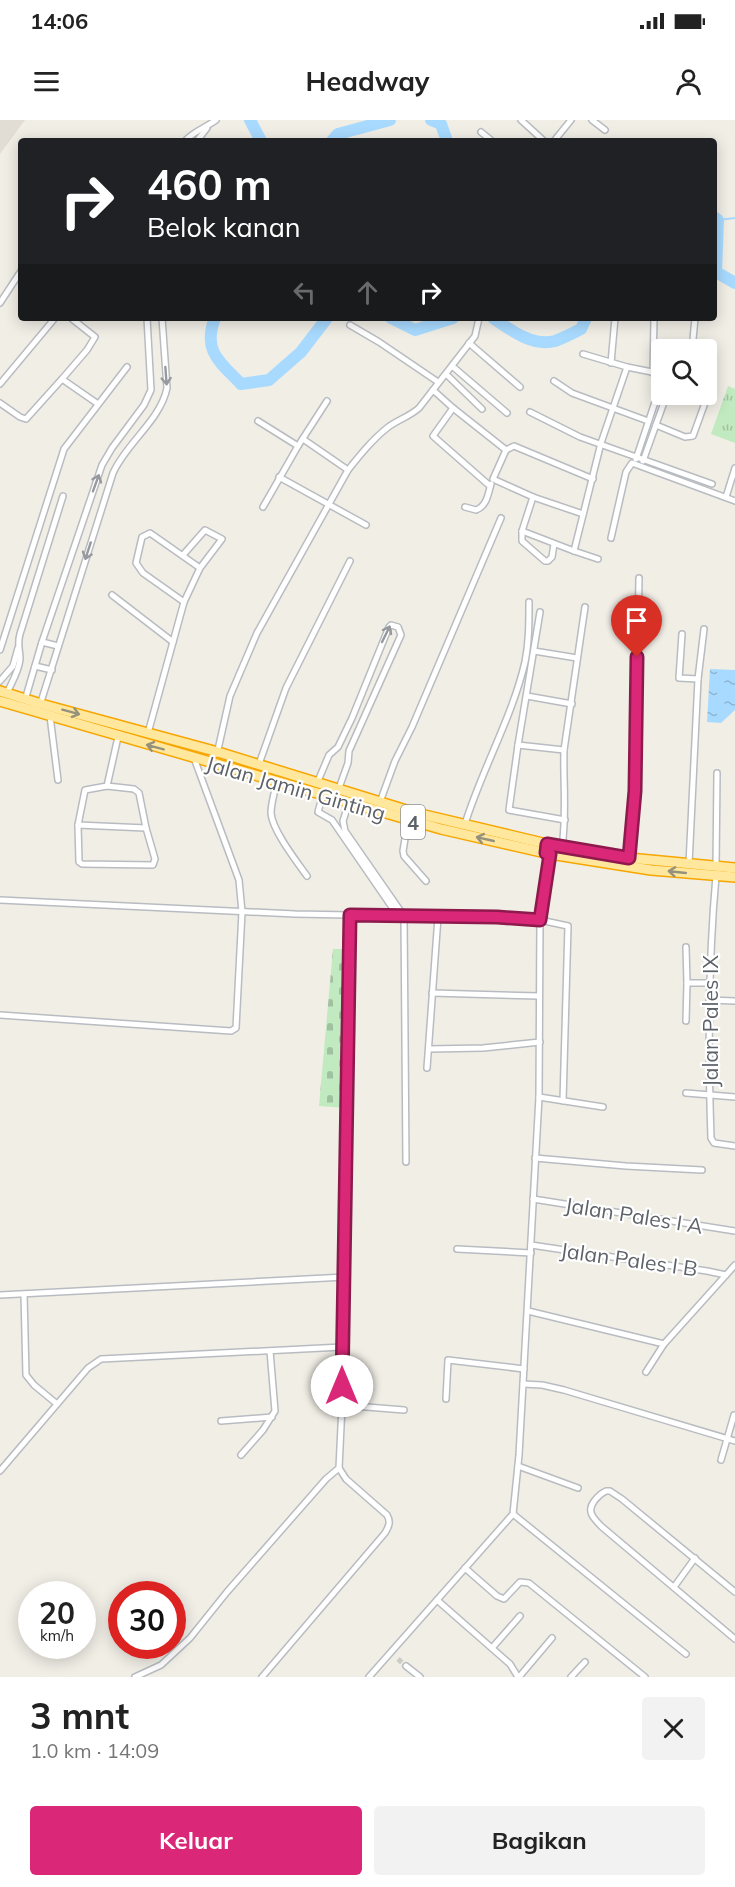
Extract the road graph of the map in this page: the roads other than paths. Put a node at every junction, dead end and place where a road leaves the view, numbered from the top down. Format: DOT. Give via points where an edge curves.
graph roads {
  1 [pos="216,120"];
  2 [pos="520,120"];
  3 [pos="571,120"];
  4 [pos="592,120"];
  5 [pos="207,126"];
  6 [pos="605,130"];
  7 [pos="482,132"];
  8 [pos="188,138"];
  9 [pos="199,138"];
  10 [pos="489,138"];
  11 [pos="541,138"];
  12 [pos="556,138"];
  13 [pos="18,276"];
  14 [pos="0,303"];
  15 [pos="52,321"];
  16 [pos="75,321"];
  17 [pos="147,321"];
  18 [pos="162,321"];
  19 [pos="479,321"];
  20 [pos="615,321"];
  21 [pos="654,321"];
  22 [pos="695,321"];
  23 [pos="350,325"];
  24 [pos="654,339"];
  25 [pos="693,339"];
  26 [pos="469,343"];
  27 [pos="583,354"];
  28 [pos="611,363"];
  29 [pos="452,366"];
  30 [pos="127,368"];
  31 [pos="627,368"];
  32 [pos="651,373"];
  33 [pos="446,374"];
  34 [pos="62,379"];
  35 [pos="554,381"];
  36 [pos="438,382"];
  37 [pos="0,384"];
  38 [pos="520,387"];
  39 [pos="433,390"];
  40 [pos="327,401"];
  41 [pos="0,403"];
  42 [pos="98,404"];
  43 [pos="654,405"];
  44 [pos="663,405"];
  45 [pos="704,405"];
  46 [pos="453,408"];
  47 [pos="613,408"];
  48 [pos="483,409"];
  49 [pos="530,412"];
  50 [pos="507,413"];
  51 [pos="258,421"];
  52 [pos="648,421"];
  53 [pos="656,425"];
  54 [pos="303,439"];
  55 [pos="601,443"];
  56 [pos="298,446"];
  57 [pos="506,450"];
  58 [pos="635,460"];
  59 [pos="642,462"];
  60 [pos="735,468"];
  61 [pos="348,470"];
  62 [pos="279,477"];
  63 [pos="493,479"];
  64 [pos="593,479"];
  65 [pos="712,484"];
  66 [pos="490,486"];
  67 [pos="63,496"];
  68 [pos="533,497"];
  69 [pos="726,497"];
  70 [pos="735,501"];
  71 [pos="329,504"];
  72 [pos="263,507"];
  73 [pos="465,507"];
  74 [pos="583,514"];
  75 [pos="501,518"];
  76 [pos="366,525"];
  77 [pos="522,531"];
  78 [pos="228,533"];
  79 [pos="611,538"];
  80 [pos="222,539"];
  81 [pos="554,544"];
  82 [pos="574,551"];
  83 [pos="183,555"];
  84 [pos="598,559"];
  85 [pos="350,561"];
  86 [pos="200,568"];
  87 [pos="639,578"];
  88 [pos="112,595"];
  89 [pos="184,602"];
  90 [pos="529,602"];
  91 [pos="585,607"];
  92 [pos="540,612"];
  93 [pos="704,629"];
  94 [pos="682,634"];
  95 [pos="42,642"];
  96 [pos="173,642"];
  97 [pos="58,646"];
  98 [pos="18,648"];
  99 [pos="0,650"];
  100 [pos="378,651"];
  101 [pos="534,651"];
  102 [pos="391,656"];
  103 [pos="577,658"];
  104 [pos="35,666"];
  105 [pos="52,670"];
  106 [pos="370,673"];
  107 [pos="382,678"];
  108 [pos="698,679"];
  109 [pos="0,681"];
  110 [pos="4,692"];
  111 [pos="527,696"];
  112 [pos="361,697"];
  113 [pos="371,700"];
  114 [pos="0,701"];
  115 [pos="24,704"];
  116 [pos="572,704"];
  117 [pos="40,708"];
  118 [pos="50,716"];
  119 [pos="352,718"];
  120 [pos="362,722"];
  121 [pos="148,733"];
  122 [pos="118,737"];
  123 [pos="518,745"];
  124 [pos="338,747"];
  125 [pos="564,750"];
  126 [pos="349,751"];
  127 [pos="218,752"];
  128 [pos="194,758"];
  129 [pos="214,763"];
  130 [pos="259,764"];
  131 [pos="717,773"];
  132 [pos="58,780"];
  133 [pos="277,780"];
  134 [pos="318,781"];
  135 [pos="107,786"];
  136 [pos="339,788"];
  137 [pos="323,794"];
  138 [pos="349,802"];
  139 [pos="380,802"];
  140 [pos="408,820"];
  141 [pos="565,820"];
  142 [pos="465,824"];
  143 [pos="78,825"];
  144 [pos="146,828"];
  145 [pos="562,847"];
  146 [pos="548,850"];
  147 [pos="629,858"];
  148 [pos="689,864"];
  149 [pos="735,868"];
  150 [pos="716,872"];
  151 [pos="307,876"];
  152 [pos="735,878"];
  153 [pos="426,880"];
  154 [pos="0,900"];
  155 [pos="242,912"];
  156 [pos="350,915"];
  157 [pos="401,916"];
  158 [pos="438,917"];
  159 [pos="540,920"];
  160 [pos="686,947"];
  161 [pos="687,983"];
  162 [pos="709,983"];
  163 [pos="432,993"];
  164 [pos="539,996"];
  165 [pos="709,1000"];
  166 [pos="735,1001"];
  167 [pos="0,1015"];
  168 [pos="686,1021"];
  169 [pos="540,1042"];
  170 [pos="429,1049"];
  171 [pos="427,1068"];
  172 [pos="686,1093"];
  173 [pos="710,1095"];
  174 [pos="539,1097"];
  175 [pos="735,1097"];
  176 [pos="563,1101"];
  177 [pos="603,1107"];
  178 [pos="735,1146"];
  179 [pos="534,1158"];
  180 [pos="406,1162"];
  181 [pos="702,1170"];
  182 [pos="533,1200"];
  183 [pos="735,1231"];
  184 [pos="531,1245"];
  185 [pos="457,1249"];
  186 [pos="531,1253"];
  187 [pos="735,1265"];
  188 [pos="726,1275"];
  189 [pos="345,1277"];
  190 [pos="24,1294"];
  191 [pos="0,1295"];
  192 [pos="528,1311"];
  193 [pos="664,1344"];
  194 [pos="342,1347"];
  195 [pos="270,1351"];
  196 [pos="524,1369"];
  197 [pos="646,1372"];
  198 [pos="523,1384"];
  199 [pos="446,1399"];
  200 [pos="57,1404"];
  201 [pos="342,1405"];
  202 [pos="404,1410"];
  203 [pos="734,1415"];
  204 [pos="272,1418"];
  205 [pos="221,1420"];
  206 [pos="727,1439"];
  207 [pos="735,1442"];
  208 [pos="241,1455"];
  209 [pos="721,1460"];
  210 [pos="518,1466"];
  211 [pos="339,1468"];
  212 [pos="0,1471"];
  213 [pos="579,1488"];
  214 [pos="513,1515"];
  215 [pos="695,1558"];
  216 [pos="465,1568"];
  217 [pos="674,1587"];
  218 [pos="735,1592"];
  219 [pos="437,1600"];
  220 [pos="520,1616"];
  221 [pos="552,1638"];
  222 [pos="735,1639"];
  223 [pos="492,1648"];
  224 [pos="391,1653"];
  225 [pos="686,1654"];
  226 [pos="396,1658"];
  227 [pos="585,1662"];
  228 [pos="406,1666"];
  229 [pos="135,1677"];
  230 [pos="262,1677"];
  231 [pos="369,1677"];
  232 [pos="420,1677"];
  233 [pos="518,1677"];
  234 [pos="571,1677"];
  235 [pos="645,1677"];
  1 -- 5 [label="street"];
  2 -- 11 [label="street"];
  3 -- 12 [label="street"];
  4 -- 6 [label="street"];
  5 -- 8 [label="street"];
  5 -- 9 [label="street"];
  7 -- 10 [label="street"];
  13 -- 14 [label="street"];
  15 -- 37 [label="street"];
  16 -- 34 [label="street" via="95,337"];
  95 -- 17 [label="street, one-way" via="102,465 151,390"];
  18 -- 97 [label="street, one-way" via="165,397 114,473"];
  19 -- 26 [label="street"];
  20 -- 28 [label="street"];
  21 -- 24 [label="street"];
  22 -- 25 [label="street"];
  23 -- 36 [label="street"];
  26 -- 29 [label="street"];
  26 -- 38 [label="street"];
  27 -- 28 [label="street"];
  28 -- 31 [label="street"];
  29 -- 33 [label="street"];
  29 -- 50 [label="street"];
  30 -- 42 [label="street"];
  31 -- 32 [label="street"];
  31 -- 47 [label="street"];
  33 -- 36 [label="street"];
  33 -- 48 [label="street"];
  34 -- 41 [label="street" via="26,419"];
  34 -- 42 [label="street"];
  35 -- 47 [label="street" via="572,393"];
  36 -- 39 [label="street"];
  39 -- 46 [label="street"];
  39 -- 61 [label="street" via="411,416 388,427"];
  40 -- 54 [label="street"];
  42 -- 99 [label="street" via="64,449"];
  43 -- 52 [label="street"];
  44 -- 53 [label="street"];
  45 -- 53 [label="street" via="693,436 685,437"];
  46 -- 57 [label="street"];
  46 -- 66 [label="street" via="433,436"];
  47 -- 52 [label="street"];
  47 -- 55 [label="street"];
  49 -- 55 [label="street" via="566,431"];
  51 -- 56 [label="street"];
  52 -- 58 [label="street"];
  53 -- 59 [label="street"];
  54 -- 56 [label="street"];
  54 -- 61 [label="street"];
  55 -- 58 [label="street"];
  55 -- 64 [label="street"];
  56 -- 62 [label="street"];
  57 -- 63 [label="street"];
  57 -- 64 [label="street" via="514,446"];
  58 -- 59 [label="street"];
  58 -- 79 [label="street" via="626,472"];
  59 -- 65 [label="street"];
  59 -- 69 [label="street"];
  60 -- 69 [label="street"];
  61 -- 71 [label="street"];
  62 -- 71 [label="street"];
  62 -- 72 [label="street"];
  63 -- 66 [label="street"];
  63 -- 68 [label="street"];
  64 -- 74 [label="street"];
  66 -- 73 [label="street" via="482,507"];
  67 -- 98 [label="street"];
  68 -- 74 [label="street"];
  68 -- 77 [label="street"];
  69 -- 70 [label="street"];
  71 -- 76 [label="street"];
  71 -- 127 [label="street" via="257,633 230,696"];
  74 -- 82 [label="street"];
  75 -- 139 [label="street" via="394,761"];
  77 -- 81 [label="street"];
  77 -- 81 [label="street" via="523,543 545,561 550,560"];
  78 -- 80 [label="street"];
  80 -- 83 [label="street" via="205,530"];
  80 -- 86 [label="street"];
  81 -- 82 [label="street"];
  82 -- 84 [label="street"];
  83 -- 86 [label="street"];
  83 -- 89 [label="street" via="153,533 147,533 142,537 136,563 143,573"];
  85 -- 130 [label="street" via="286,688"];
  86 -- 89 [label="street"];
  87 -- 147 [label="street" via="635,791"];
  88 -- 96 [label="street"];
  89 -- 96 [label="street"];
  90 -- 142 [label="street" via="528,646 519,682"];
  91 -- 103 [label="street"];
  92 -- 101 [label="street"];
  93 -- 108 [label="street"];
  94 -- 108 [label="street" via="679,678"];
  95 -- 97 [label="street"];
  95 -- 104 [label="street"];
  96 -- 121 [label="street"];
  97 -- 105 [label="street"];
  98 -- 109 [label="street" via="13,666"];
  98 -- 110 [label="street" via="18,668"];
  100 -- 102 [label="street"];
  100 -- 102 [label="street, one-way" via="390,625 398,627 400,635"];
  100 -- 106 [label="street"];
  101 -- 103 [label="street"];
  101 -- 111 [label="street"];
  102 -- 107 [label="street"];
  103 -- 116 [label="street"];
  104 -- 105 [label="street"];
  104 -- 115 [label="street"];
  105 -- 117 [label="street"];
  106 -- 107 [label="street"];
  106 -- 112 [label="street"];
  107 -- 113 [label="street"];
  108 -- 148 [label="street"];
  110 -- 115 [label="highway, Jalan Jamin Ginting / 4"];
  111 -- 116 [label="street"];
  111 -- 123 [label="street"];
  112 -- 113 [label="street"];
  112 -- 119 [label="street"];
  113 -- 120 [label="street"];
  114 -- 115 [label="highway, Jalan Jamin Ginting / 4"];
  115 -- 117 [label="highway, Jalan Jamin Ginting / 4"];
  116 -- 125 [label="street"];
  117 -- 118 [label="highway, Jalan Jamin Ginting / 4"];
  117 -- 121 [label="highway, Jalan Jamin Ginting / 4, one-way"];
  118 -- 122 [label="highway, Jalan Jamin Ginting / 4"];
  118 -- 132 [label="street"];
  119 -- 120 [label="street"];
  119 -- 124 [label="street"];
  120 -- 126 [label="street"];
  121 -- 127 [label="highway, Jalan Jamin Ginting / 4"];
  128 -- 122 [label="highway, Jalan Jamin Ginting / 4, one-way"];
  122 -- 135 [label="street"];
  123 -- 125 [label="street"];
  123 -- 141 [label="street" via="509,810"];
  124 -- 126 [label="street"];
  124 -- 134 [label="street" via="329,755"];
  125 -- 141 [label="street"];
  126 -- 136 [label="street"];
  127 -- 129 [label="street"];
  127 -- 130 [label="highway, Jalan Jamin Ginting / 4"];
  128 -- 129 [label="highway, Jalan Jamin Ginting / 4"];
  128 -- 155 [label="street" via="239,880"];
  129 -- 133 [label="highway, Jalan Jamin Ginting / 4"];
  130 -- 134 [label="highway, Jalan Jamin Ginting / 4"];
  131 -- 150 [label="street, Jalan Pales IX"];
  133 -- 137 [label="highway, Jalan Jamin Ginting / 4"];
  133 -- 151 [label="street" via="272,820"];
  134 -- 136 [label="highway, Jalan Jamin Ginting / 4"];
  135 -- 143 [label="street" via="86,789"];
  135 -- 144 [label="street" via="138,792"];
  136 -- 139 [label="highway, Jalan Jamin Ginting / 4"];
  137 -- 138 [label="highway, Jalan Jamin Ginting / 4"];
  137 -- 157 [label="street" via="318,813 332,820"];
  138 -- 140 [label="highway, Jalan Jamin Ginting / 4"];
  138 -- 157 [label="street" via="343,821 345,831"];
  139 -- 142 [label="highway, Jalan Jamin Ginting / 4"];
  146 -- 140 [label="highway, Jalan Jamin Ginting / 4, one-way"];
  140 -- 153 [label="street" via="404,856"];
  141 -- 145 [label="street"];
  142 -- 146 [label="highway, Jalan Jamin Ginting / 4"];
  143 -- 144 [label="street"];
  143 -- 144 [label="street" via="78,858 82,864 153,865 155,859"];
  145 -- 146 [label="highway, Jalan Jamin Ginting / 4"];
  145 -- 147 [label="highway, Jalan Jamin Ginting / 4"];
  150 -- 146 [label="highway, Jalan Jamin Ginting / 4, one-way" via="651,870"];
  146 -- 159 [label="street"];
  147 -- 148 [label="highway, Jalan Jamin Ginting / 4"];
  148 -- 150 [label="highway, Jalan Jamin Ginting / 4"];
  149 -- 150 [label="highway, Jalan Jamin Ginting / 4"];
  150 -- 152 [label="highway, Jalan Jamin Ginting / 4"];
  150 -- 162 [label="street, Jalan Pales IX"];
  154 -- 155 [label="street"];
  155 -- 156 [label="street"];
  155 -- 167 [label="street" via="237,1026 233,1030"];
  156 -- 157 [label="street"];
  156 -- 189 [label="street"];
  157 -- 158 [label="street"];
  157 -- 180 [label="street"];
  158 -- 159 [label="street"];
  158 -- 163 [label="street"];
  159 -- 164 [label="street"];
  159 -- 176 [label="street" via="570,928"];
  160 -- 161 [label="street"];
  161 -- 162 [label="street"];
  161 -- 168 [label="street"];
  162 -- 165 [label="street, Jalan Pales IX"];
  163 -- 164 [label="street"];
  163 -- 170 [label="street"];
  164 -- 169 [label="street"];
  165 -- 166 [label="street"];
  165 -- 173 [label="street, Jalan Pales IX"];
  169 -- 170 [label="street"];
  169 -- 174 [label="street"];
  170 -- 171 [label="street"];
  172 -- 173 [label="street"];
  173 -- 175 [label="street"];
  173 -- 178 [label="street, Jalan Pales IX" via="712,1141"];
  174 -- 176 [label="street"];
  174 -- 179 [label="street"];
  176 -- 177 [label="street"];
  179 -- 181 [label="street"];
  179 -- 182 [label="street"];
  182 -- 183 [label="street, Jalan Pales I A"];
  182 -- 184 [label="street"];
  184 -- 186 [label="street"];
  184 -- 188 [label="street, Jalan Pales I B"];
  185 -- 186 [label="street"];
  186 -- 192 [label="street"];
  187 -- 188 [label="street"];
  188 -- 193 [label="street"];
  189 -- 190 [label="street"];
  189 -- 194 [label="street"];
  190 -- 191 [label="street"];
  190 -- 200 [label="street" via="26,1375"];
  192 -- 193 [label="street"];
  192 -- 196 [label="street"];
  193 -- 197 [label="street"];
  194 -- 195 [label="street"];
  194 -- 201 [label="street"];
  195 -- 200 [label="street" via="101,1359 88,1368"];
  195 -- 204 [label="street" via="275,1411"];
  196 -- 198 [label="street"];
  196 -- 199 [label="street" via="448,1360"];
  198 -- 206 [label="street" via="564,1390"];
  198 -- 210 [label="street"];
  200 -- 212 [label="street"];
  201 -- 202 [label="street"];
  201 -- 211 [label="street"];
  203 -- 206 [label="street"];
  204 -- 205 [label="street"];
  204 -- 208 [label="street"];
  206 -- 207 [label="street"];
  206 -- 209 [label="street"];
  210 -- 213 [label="street"];
  210 -- 214 [label="street"];
  211 -- 229 [label="street" via="190,1638 161,1665"];
  211 -- 230 [label="street" via="345,1479 387,1515 389,1526"];
  214 -- 216 [label="street"];
  214 -- 225 [label="street"];
  215 -- 217 [label="street"];
  215 -- 217 [label="street" via="610,1491 601,1492 595,1499 591,1515"];
  215 -- 218 [label="street"];
  216 -- 219 [label="street"];
  216 -- 235 [label="street" via="504,1599 520,1582 529,1583"];
  217 -- 222 [label="street"];
  219 -- 223 [label="street"];
  219 -- 224 [label="street"];
  220 -- 223 [label="street"];
  221 -- 233 [label="street"];
  223 -- 233 [label="street" via="514,1668"];
  224 -- 226 [label="street"];
  224 -- 231 [label="street"];
  227 -- 234 [label="street"];
  228 -- 232 [label="street"];
}
